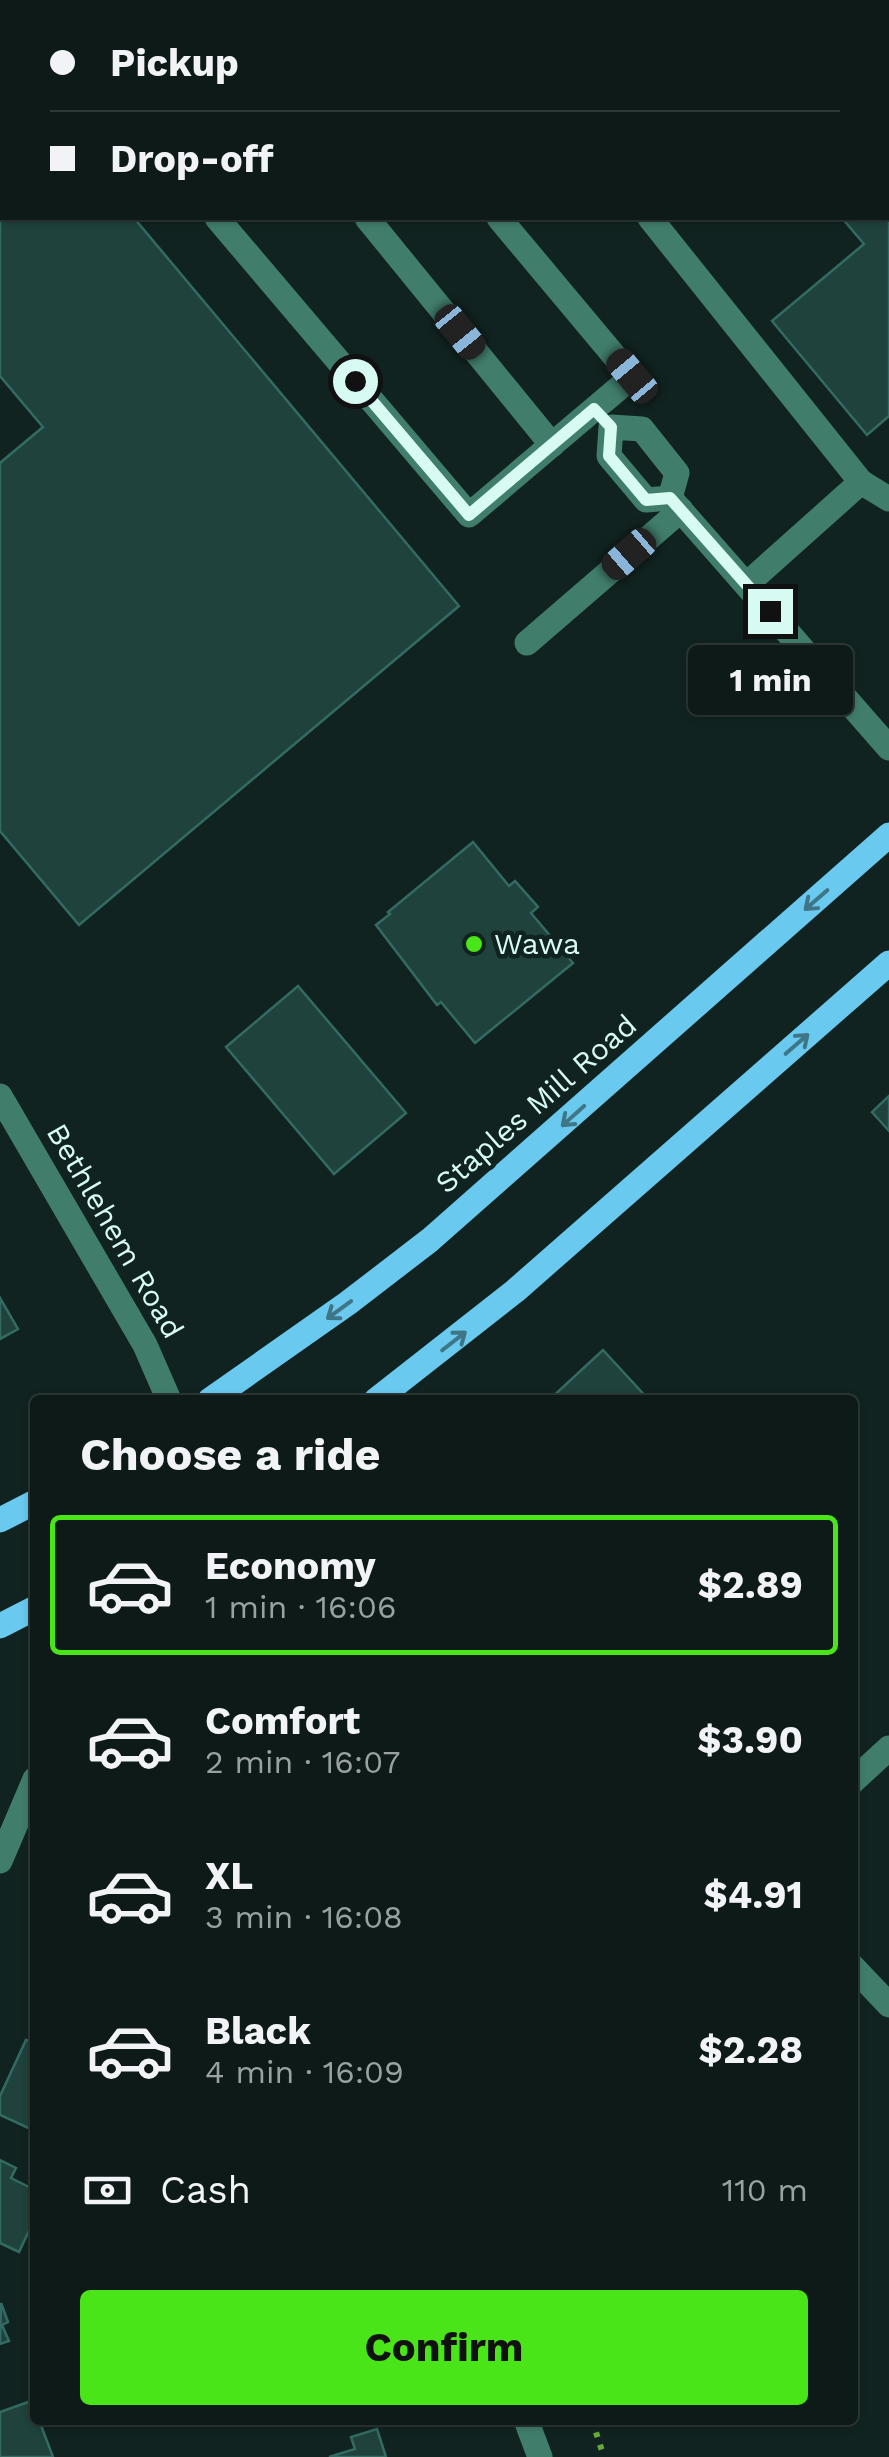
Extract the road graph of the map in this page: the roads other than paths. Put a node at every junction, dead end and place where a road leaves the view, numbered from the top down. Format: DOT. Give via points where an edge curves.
graph roads {
  1 [pos="219,220"];
  2 [pos="369,220"];
  3 [pos="500,220"];
  4 [pos="652,220"];
  5 [pos="603,418"];
  6 [pos="552,445"];
  7 [pos="861,482"];
  8 [pos="889,498"];
  9 [pos="675,504"];
  10 [pos="747,584"];
  11 [pos="527,643"];
  12 [pos="889,748"];
  13 [pos="889,836"];
  14 [pos="889,963"];
  15 [pos="0,1096"];
  16 [pos="167,1395"];
  17 [pos="217,1395"];
  18 [pos="383,1395"];
  19 [pos="30,1505"];
  20 [pos="0,1520"];
  21 [pos="30,1611"];
  22 [pos="0,1626"];
  23 [pos="889,1748"];
  24 [pos="858,1776"];
  25 [pos="30,1791"];
  26 [pos="0,1861"];
  27 [pos="858,1972"];
  28 [pos="889,2006"];
  29 [pos="528,2425"];
  30 [pos="540,2457"];
  1 -- 6 [label="street" via="469,515"];
  2 -- 6 [label="street"];
  3 -- 5 [label="street" via="632,376"];
  4 -- 7 [label="street"];
  5 -- 6 [label="street"];
  5 -- 9 [label="street" via="609,456 646,500"];
  5 -- 9 [label="street" via="642,429 677,473"];
  7 -- 8 [label="street"];
  7 -- 10 [label="street"];
  9 -- 10 [label="street"];
  9 -- 11 [label="street"];
  10 -- 12 [label="street"];
  13 -- 17 [label="main road, Staples Mill Road, one-way" via="430,1240"];
  18 -- 14 [label="main road, one-way" via="542,1268"];
  15 -- 16 [label="street, Bethlehem Road" via="146,1344"];
  19 -- 20 [label="main road"];
  21 -- 22 [label="main road"];
  23 -- 24 [label="street"];
  25 -- 26 [label="street"];
  27 -- 28 [label="street"];
  29 -- 30 [label="street"];
}
